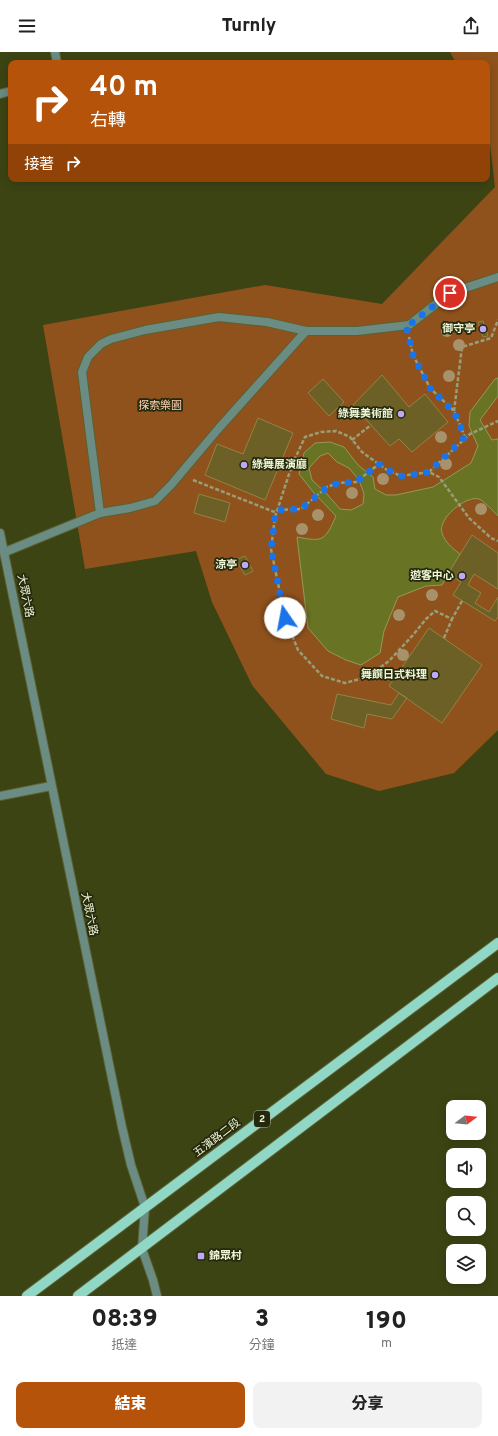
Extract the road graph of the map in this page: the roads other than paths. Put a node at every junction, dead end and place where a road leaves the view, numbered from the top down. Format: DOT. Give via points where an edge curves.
graph roads {
  1 [pos="498,277"];
  2 [pos="306,331"];
  3 [pos="100,513"];
  4 [pos="0,533"];
  5 [pos="5,552"];
  6 [pos="51,786"];
  7 [pos="0,796"];
  8 [pos="498,943"];
  9 [pos="498,978"];
  10 [pos="145,1207"];
  11 [pos="142,1249"];
  12 [pos="27,1296"];
  13 [pos="78,1296"];
  14 [pos="156,1296"];
  1 -- 2 [label="street" via="450,293 409,325 357,331"];
  2 -- 3 [label="street" via="155,501"];
  2 -- 3 [label="street" via="268,322 219,317 145,330 101,344 88,357 82,372"];
  3 -- 5 [label="street"];
  4 -- 5 [label="street, 大眾六路"];
  5 -- 6 [label="street, 大眾六路"];
  6 -- 7 [label="street"];
  6 -- 10 [label="street, 大眾六路" via="122,1127"];
  8 -- 10 [label="main road, 五濱路二段 / 2"];
  9 -- 11 [label="main road"];
  10 -- 11 [label="street, 大眾六路"];
  10 -- 12 [label="main road, 五濱路二段 / 2"];
  11 -- 13 [label="main road"];
  11 -- 14 [label="street, 大眾六路"];
}
